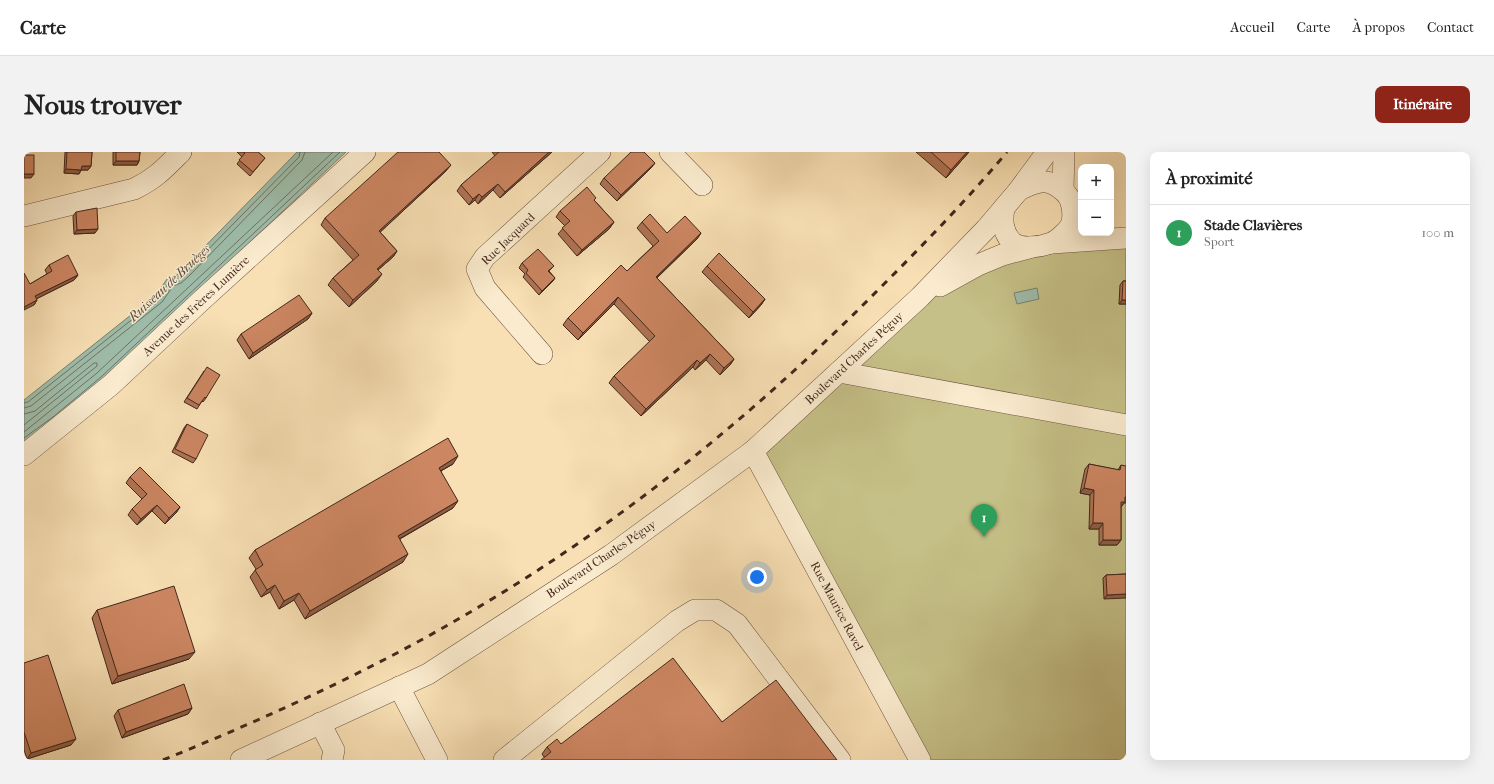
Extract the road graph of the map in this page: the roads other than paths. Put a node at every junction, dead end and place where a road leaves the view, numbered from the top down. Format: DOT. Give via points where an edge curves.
graph roads {
  1 [pos="181,152"];
  2 [pos="365,152"];
  3 [pos="600,152"];
  4 [pos="670,152"];
  5 [pos="1047,152"];
  6 [pos="1064,152"];
  7 [pos="702,185"];
  8 [pos="1019,190"];
  9 [pos="1072,199"];
  10 [pos="1004,208"];
  11 [pos="24,216"];
  12 [pos="1114,226"];
  13 [pos="1126,232"];
  14 [pos="1126,238"];
  15 [pos="1043,245"];
  16 [pos="920,297"];
  17 [pos="542,354"];
  18 [pos="839,372"];
  19 [pos="1126,425"];
  20 [pos="753,451"];
  21 [pos="24,455"];
  22 [pos="399,687"];
  23 [pos="320,723"];
  24 [pos="241,760"];
  25 [pos="332,760"];
  26 [pos="437,760"];
  27 [pos="504,760"];
  28 [pos="840,760"];
  29 [pos="920,760"];
  1 -- 11 [label="street" via="157,176 134,189"];
  2 -- 21 [label="street, Avenue des Frères Lumière" via="111,385"];
  3 -- 17 [label="street, Rue Jacquard" via="485,257 477,269 484,288"];
  4 -- 7 [label="street"];
  5 -- 8 [label="street"];
  6 -- 9 [label="street"];
  8 -- 9 [label="street" via="1045,181 1054,184"];
  8 -- 10 [label="street"];
  9 -- 15 [label="street" via="1071,225 1062,234"];
  10 -- 15 [label="street" via="1004,230 1013,242 1021,246"];
  10 -- 16 [label="street, Boulevard Charles Péguy"];
  12 -- 13 [label="street"];
  14 -- 15 [label="street"];
  15 -- 16 [label="street, Boulevard Charles Péguy" via="1010,251 978,265"];
  16 -- 18 [label="street, Boulevard Charles Péguy"];
  18 -- 19 [label="street"];
  18 -- 20 [label="street, Boulevard Charles Péguy"];
  20 -- 22 [label="street, Boulevard Charles Péguy" via="610,555 428,674"];
  20 -- 29 [label="street, Rue Maurice Ravel"];
  22 -- 23 [label="street, Boulevard Charles Péguy"];
  22 -- 26 [label="street"];
  23 -- 24 [label="street, Boulevard Charles Péguy"];
  23 -- 25 [label="street" via="334,750"];
  27 -- 28 [label="street" via="677,621 695,610 716,610 737,624"];
}
